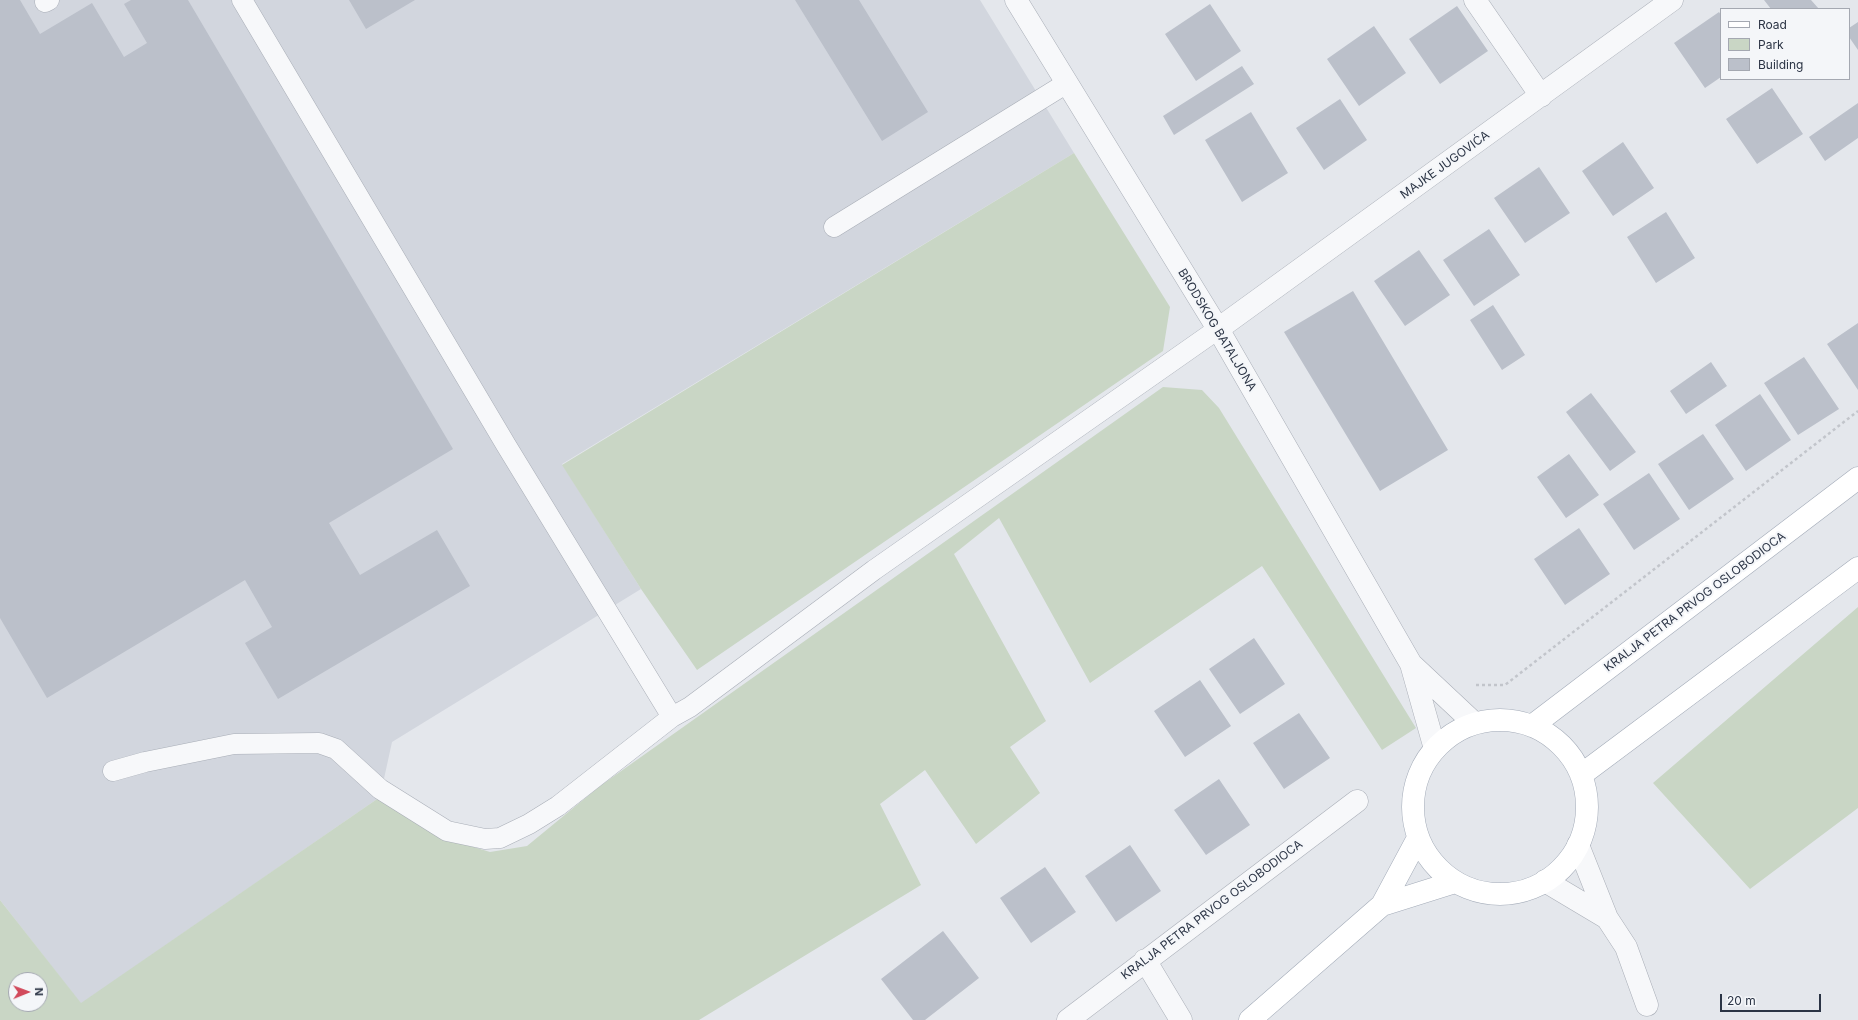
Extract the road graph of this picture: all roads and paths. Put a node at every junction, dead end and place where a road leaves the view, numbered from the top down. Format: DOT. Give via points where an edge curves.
graph roads {
  1 [pos="242,0"];
  2 [pos="1016,0"];
  3 [pos="1475,0"];
  4 [pos="1672,0"];
  5 [pos="1066,82"];
  6 [pos="1541,96"];
  7 [pos="834,227"];
  8 [pos="1218,329"];
  9 [pos="1858,411"];
  10 [pos="1858,478"];
  11 [pos="1858,568"];
  12 [pos="1411,664"];
  13 [pos="1475,685"];
  14 [pos="672,717"];
  15 [pos="1474,724"];
  16 [pos="1532,726"];
  17 [pos="1434,749"];
  18 [pos="113,771"];
  19 [pos="1581,775"];
  20 [pos="1357,801"];
  21 [pos="1418,838"];
  22 [pos="1578,845"];
  23 [pos="1545,881"];
  24 [pos="1455,882"];
  25 [pos="1382,905"];
  26 [pos="1607,918"];
  27 [pos="1145,960"];
  28 [pos="1647,1005"];
  29 [pos="1068,1020"];
  30 [pos="1181,1020"];
  31 [pos="1250,1020"];
  1 -- 14 [label="lane" via="506,445"];
  2 -- 5 [label="street, BRODSKOG BATALJONA"];
  3 -- 6 [label="street"];
  4 -- 6 [label="street, MAJKE JUGOVIĆA"];
  5 -- 7 [label="lane"];
  5 -- 8 [label="street, BRODSKOG BATALJONA"];
  6 -- 8 [label="street, MAJKE JUGOVIĆA"];
  8 -- 12 [label="street, BRODSKOG BATALJONA"];
  8 -- 14 [label="lane" via="874,570 690,707"];
  9 -- 13 [label="path" via="1505,685"];
  10 -- 16 [label="main road, KRALJA PETRA PRVOG OSLOBODIOCA"];
  11 -- 19 [label="main road"];
  12 -- 15 [label="street, BRODSKOG BATALJONA"];
  12 -- 17 [label="street, BRODSKOG BATALJONA"];
  14 -- 18 [label="lane" via="558,806 500,838 485,839 447,831 380,789 336,749 319,743 234,744"];
  15 -- 16 [label="main road" via="1509,720"];
  15 -- 17 [label="main road" via="1447,737"];
  16 -- 19 [label="main road" via="1553,738 1569,754"];
  17 -- 21 [label="main road" via="1421,769 1414,791 1413,815"];
  19 -- 22 [label="main road" via="1586,798 1585,822"];
  20 -- 27 [label="street, KRALJA PETRA PRVOG OSLOBODIOCA"];
  21 -- 24 [label="main road" via="1433,863"];
  21 -- 25 [label="main road"];
  22 -- 23 [label="main road" via="1564,866"];
  22 -- 26 [label="street"];
  23 -- 24 [label="main road" via="1523,891 1500,894 1477,891"];
  23 -- 26 [label="street"];
  24 -- 25 [label="main road"];
  25 -- 31 [label="main road"];
  26 -- 28 [label="street" via="1626,947"];
  27 -- 29 [label="street, KRALJA PETRA PRVOG OSLOBODIOCA"];
  27 -- 30 [label="street"];
}
